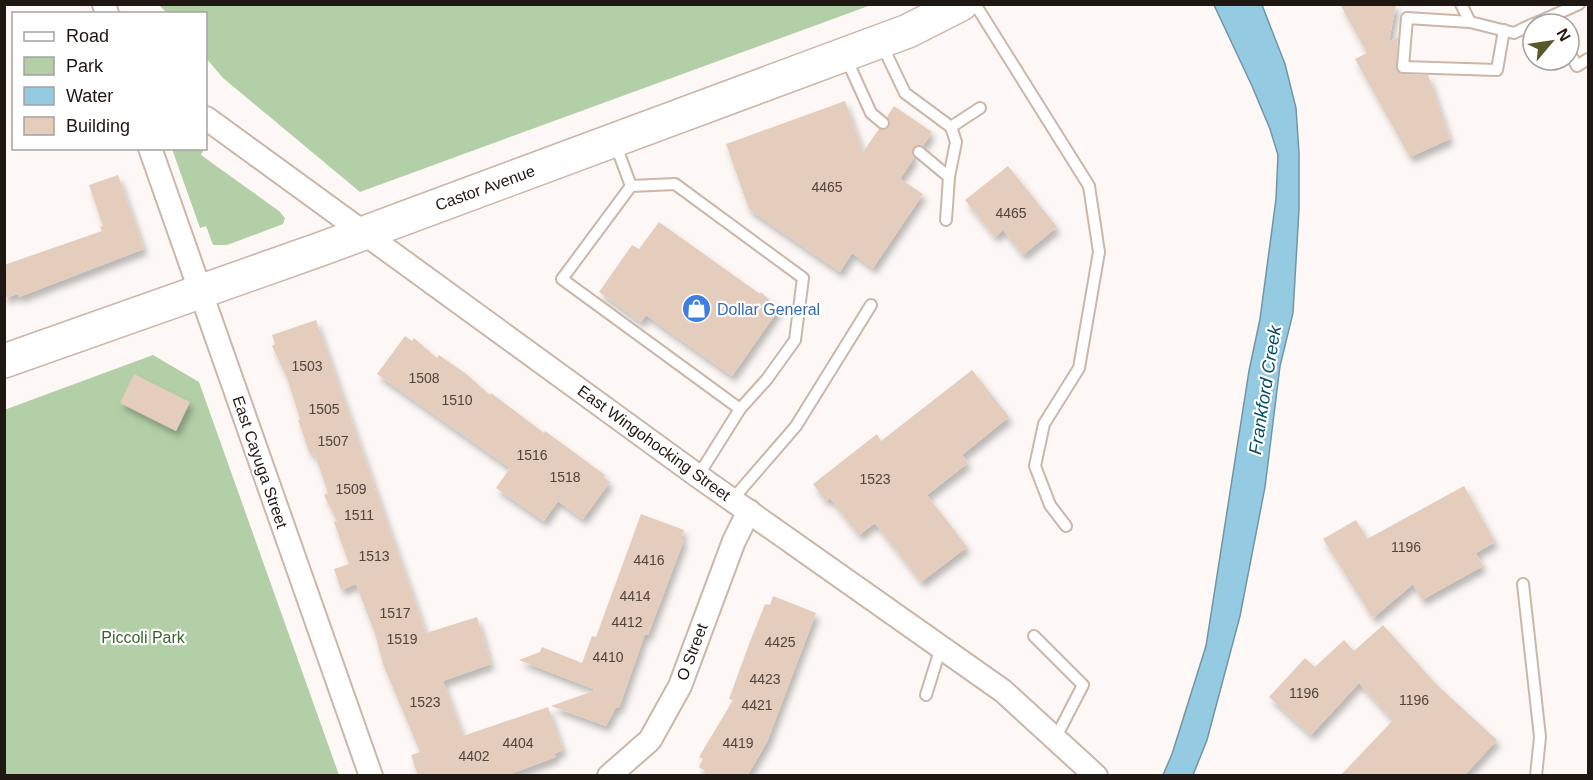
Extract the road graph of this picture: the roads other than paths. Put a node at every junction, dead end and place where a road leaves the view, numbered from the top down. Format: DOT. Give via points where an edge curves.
graph roads {
  1 [pos="961,4"];
  2 [pos="975,4"];
  3 [pos="1461,4"];
  4 [pos="1579,4"];
  5 [pos="1565,12"];
  6 [pos="1470,22"];
  7 [pos="1504,30"];
  8 [pos="1521,30"];
  9 [pos="881,42"];
  10 [pos="845,55"];
  11 [pos="980,108"];
  12 [pos="207,119"];
  13 [pos="883,123"];
  14 [pos="951,128"];
  15 [pos="614,140"];
  16 [pos="151,150"];
  17 [pos="919,152"];
  18 [pos="949,177"];
  19 [pos="631,186"];
  20 [pos="946,220"];
  21 [pos="364,233"];
  22 [pos="200,292"];
  23 [pos="872,305"];
  24 [pos="4,361"];
  25 [pos="740,409"];
  26 [pos="698,476"];
  27 [pos="740,506"];
  28 [pos="1066,526"];
  29 [pos="1523,584"];
  30 [pos="1034,636"];
  31 [pos="941,647"];
  32 [pos="926,695"];
  33 [pos="1055,739"];
  34 [pos="371,776"];
  35 [pos="609,776"];
  36 [pos="1096,776"];
  37 [pos="1536,776"];
  1 -- 9 [label="main road, Castor Avenue"];
  2 -- 28 [label="lane" via="1089,186 1099,252 1079,369 1044,424 1035,466 1050,505"];
  3 -- 6 [label="lane"];
  4 -- 5 [label="lane"];
  6 -- 7 [label="lane"];
  6 -- 7 [label="lane" via="1407,18 1403,67 1497,70"];
  7 -- 8 [label="lane" via="1514,33"];
  9 -- 10 [label="main road, Castor Avenue"];
  9 -- 14 [label="lane" via="905,93"];
  10 -- 13 [label="lane" via="871,113"];
  10 -- 15 [label="main road, Castor Avenue"];
  11 -- 14 [label="lane"];
  12 -- 21 [label="street, East Wingohocking Street"];
  14 -- 18 [label="lane" via="956,142"];
  15 -- 19 [label="lane"];
  15 -- 21 [label="main road, Castor Avenue"];
  16 -- 22 [label="street, East Cayuga Street"];
  17 -- 18 [label="lane"];
  18 -- 20 [label="lane"];
  19 -- 25 [label="lane" via="562,279"];
  19 -- 25 [label="lane" via="675,184 803,278 795,340"];
  21 -- 22 [label="main road, Castor Avenue"];
  21 -- 26 [label="street, East Wingohocking Street"];
  22 -- 24 [label="main road, Castor Avenue"];
  22 -- 34 [label="street, East Cayuga Street"];
  23 -- 27 [label="lane"];
  25 -- 26 [label="lane"];
  26 -- 27 [label="street, East Wingohocking Street"];
  27 -- 31 [label="street, East Wingohocking Street"];
  27 -- 35 [label="street, O Street" via="734,542 680,686 650,740"];
  29 -- 37 [label="lane" via="1540,736"];
  30 -- 33 [label="lane" via="1083,685"];
  31 -- 32 [label="lane"];
  31 -- 33 [label="street, East Wingohocking Street" via="1003,691"];
  33 -- 36 [label="street, East Wingohocking Street"];
}
